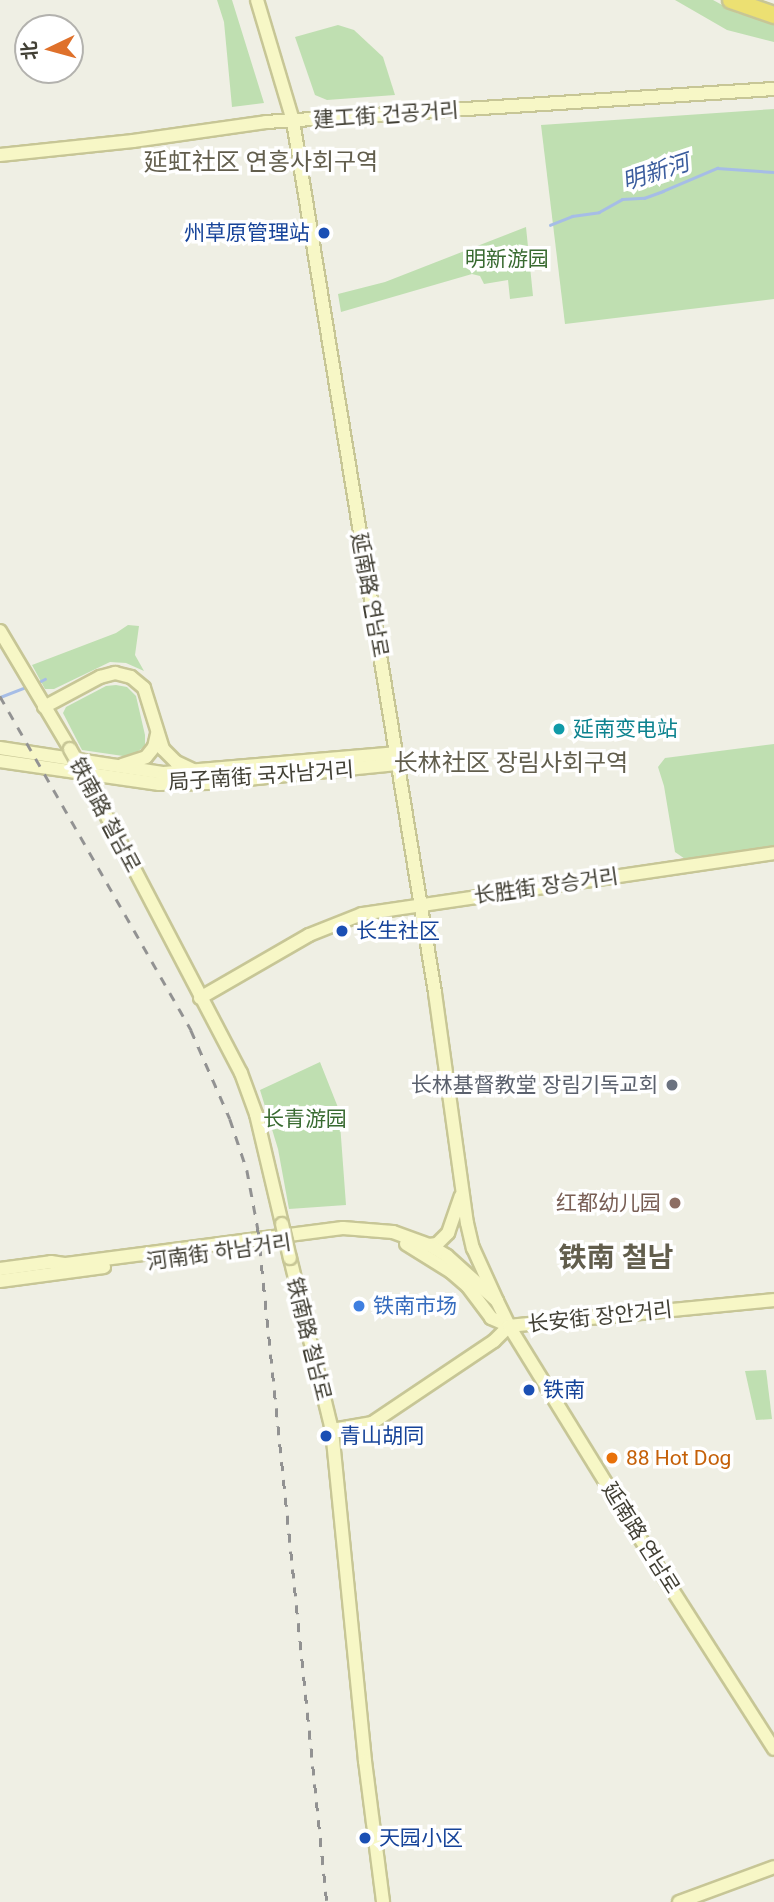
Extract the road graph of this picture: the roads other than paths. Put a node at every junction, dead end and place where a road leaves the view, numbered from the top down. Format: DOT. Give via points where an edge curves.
graph roads {
  1 [pos="257,0"];
  2 [pos="731,0"];
  3 [pos="756,0"];
  4 [pos="774,4"];
  5 [pos="774,15"];
  6 [pos="774,89"];
  7 [pos="292,121"];
  8 [pos="0,155"];
  9 [pos="0,631"];
  10 [pos="41,702"];
  11 [pos="157,733"];
  12 [pos="0,748"];
  13 [pos="396,759"];
  14 [pos="0,761"];
  15 [pos="114,767"];
  16 [pos="196,771"];
  17 [pos="774,853"];
  18 [pos="418,904"];
  19 [pos="200,998"];
  20 [pos="462,1193"];
  21 [pos="429,1245"];
  22 [pos="433,1259"];
  23 [pos="0,1269"];
  24 [pos="0,1282"];
  25 [pos="774,1300"];
  26 [pos="496,1301"];
  27 [pos="509,1326"];
  28 [pos="332,1430"];
  29 [pos="774,1749"];
  30 [pos="774,1867"];
  31 [pos="383,1902"];
  32 [pos="679,1902"];
  1 -- 7 [label="main road, 延南路 연남로"];
  2 -- 5 [label="highway"];
  3 -- 4 [label="highway"];
  6 -- 7 [label="main road, 建工街 건공거리"];
  7 -- 8 [label="main road, 建工街 건공거리"];
  7 -- 13 [label="main road, 延南路 연남로"];
  9 -- 10 [label="main road, 铁南路 철남로"];
  10 -- 11 [label="main road" via="100,677 122,674 144,688"];
  10 -- 19 [label="main road, 铁南路 철남로, bridge" via="93,790"];
  11 -- 15 [label="main road" via="146,757"];
  11 -- 16 [label="main road" via="169,756"];
  12 -- 15 [label="main road, 局子南街 국자남거리"];
  13 -- 14 [label="main road, 局子南街 국자남거리" via="207,783 159,784"];
  13 -- 16 [label="main road, 局子南街 국자남거리"];
  13 -- 18 [label="main road, 延南路 연남로"];
  15 -- 16 [label="main road, 局子南街 국자남거리"];
  17 -- 18 [label="main road, 长胜街 장승거리"];
  18 -- 19 [label="main road, 长胜街 장승거리" via="339,921"];
  18 -- 20 [label="main road, 延南路 연남로"];
  19 -- 28 [label="main road, 铁南路 철남로, bridge" via="248,1094"];
  20 -- 21 [label="main road" via="447,1233 437,1244"];
  20 -- 26 [label="main road, 延南路 연남로" via="473,1248"];
  21 -- 23 [label="main road, 河南街 하남거리" via="381,1230 343,1228"];
  21 -- 26 [label="main road, 延南路 연남로" via="464,1268"];
  22 -- 24 [label="main road, 河南街 하남거리" via="390,1240 345,1236"];
  22 -- 27 [label="main road, 延南路 연남로" via="468,1287 491,1318"];
  25 -- 27 [label="main road, 长安街 장안거리"];
  26 -- 27 [label="main road, 延南路 연남로"];
  27 -- 28 [label="main road, 长安街 장안거리" via="494,1341 372,1423"];
  27 -- 29 [label="main road, 延南路 연남로"];
  28 -- 31 [label="main road, 铁南路 철남로"];
  30 -- 32 [label="main road"];
}
